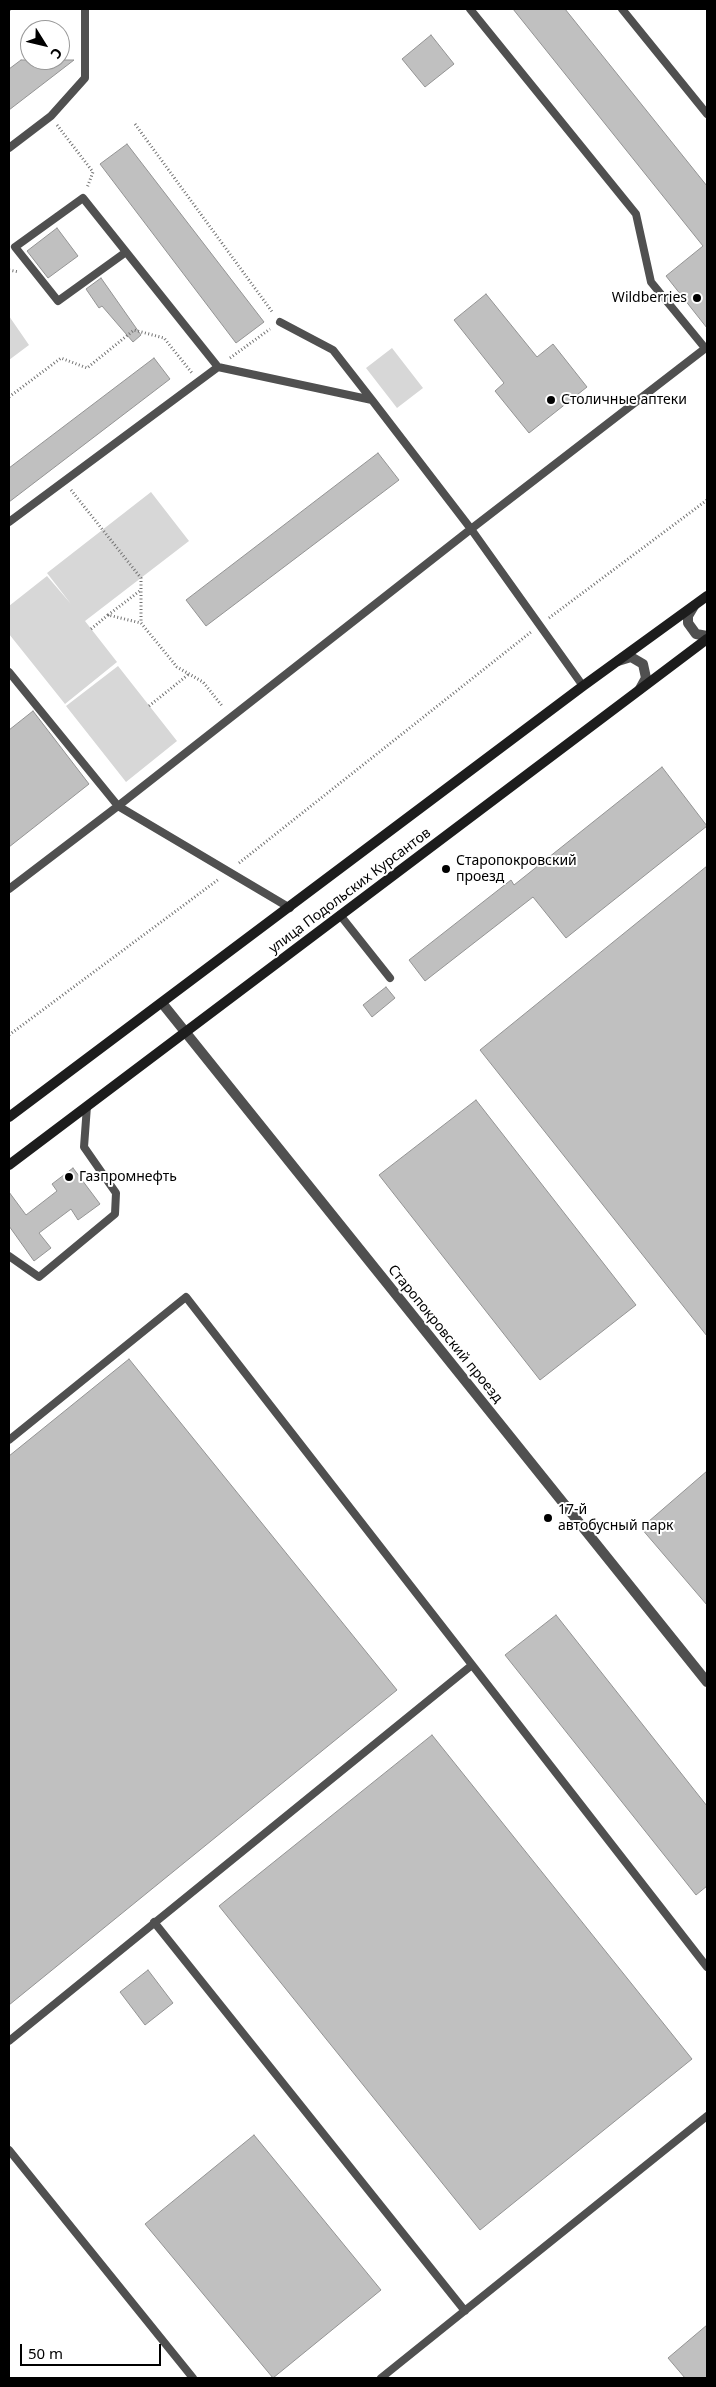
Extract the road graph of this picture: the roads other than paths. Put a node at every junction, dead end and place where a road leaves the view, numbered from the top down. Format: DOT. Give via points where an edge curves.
graph roads {
  1 [pos="85,9"];
  2 [pos="470,9"];
  3 [pos="622,9"];
  4 [pos="707,114"];
  5 [pos="9,148"];
  6 [pos="126,252"];
  7 [pos="280,322"];
  8 [pos="706,348"];
  9 [pos="218,367"];
  10 [pos="372,400"];
  11 [pos="9,522"];
  12 [pos="470,529"];
  13 [pos="707,596"];
  14 [pos="694,605"];
  15 [pos="707,637"];
  16 [pos="618,661"];
  17 [pos="9,672"];
  18 [pos="583,686"];
  19 [pos="639,690"];
  20 [pos="118,806"];
  21 [pos="9,889"];
  22 [pos="290,908"];
  23 [pos="340,915"];
  24 [pos="390,978"];
  25 [pos="162,1003"];
  26 [pos="185,1032"];
  27 [pos="87,1106"];
  28 [pos="9,1118"];
  29 [pos="9,1165"];
  30 [pos="9,1256"];
  31 [pos="9,1440"];
  32 [pos="472,1664"];
  33 [pos="707,1682"];
  34 [pos="154,1922"];
  35 [pos="707,1968"];
  36 [pos="9,2040"];
  37 [pos="707,2116"];
  38 [pos="9,2150"];
  39 [pos="465,2311"];
  40 [pos="193,2378"];
  41 [pos="381,2378"];
  1 -- 5 [label="lane" via="85,78 51,116"];
  2 -- 8 [label="lane" via="636,214 651,282"];
  3 -- 4 [label="lane"];
  6 -- 6 [label="lane" via="58,301 14,247 83,198"];
  6 -- 9 [label="lane"];
  7 -- 10 [label="lane" via="333,350"];
  8 -- 12 [label="lane"];
  9 -- 10 [label="lane"];
  9 -- 11 [label="lane"];
  10 -- 12 [label="lane"];
  12 -- 18 [label="lane"];
  12 -- 20 [label="lane"];
  13 -- 14 [label="main road, улица Подольских Курсантов"];
  14 -- 15 [label="street" via="688,623 696,634"];
  14 -- 16 [label="main road, улица Подольских Курсантов"];
  15 -- 19 [label="main road, улица Подольских Курсантов"];
  16 -- 18 [label="main road, улица Подольских Курсантов"];
  16 -- 19 [label="street" via="631,658 643,664 646,678"];
  17 -- 20 [label="lane"];
  18 -- 22 [label="main road, улица Подольских Курсантов"];
  19 -- 23 [label="main road, улица Подольских Курсантов"];
  20 -- 21 [label="lane"];
  20 -- 22 [label="lane"];
  22 -- 25 [label="main road, улица Подольских Курсантов"];
  23 -- 24 [label="lane"];
  23 -- 26 [label="main road, улица Подольских Курсантов"];
  25 -- 26 [label="street, Старопокровский проезд"];
  25 -- 28 [label="main road, улица Подольских Курсантов"];
  26 -- 27 [label="main road, улица Подольских Курсантов"];
  26 -- 33 [label="street, Старопокровский проезд"];
  27 -- 29 [label="main road, улица Подольских Курсантов"];
  27 -- 30 [label="lane" via="84,1147 116,1193 115,1214 39,1277"];
  31 -- 32 [label="lane" via="186,1297"];
  32 -- 34 [label="lane"];
  32 -- 35 [label="lane"];
  34 -- 36 [label="lane"];
  34 -- 39 [label="lane"];
  37 -- 39 [label="lane"];
  38 -- 40 [label="lane"];
  39 -- 41 [label="lane"];
}
